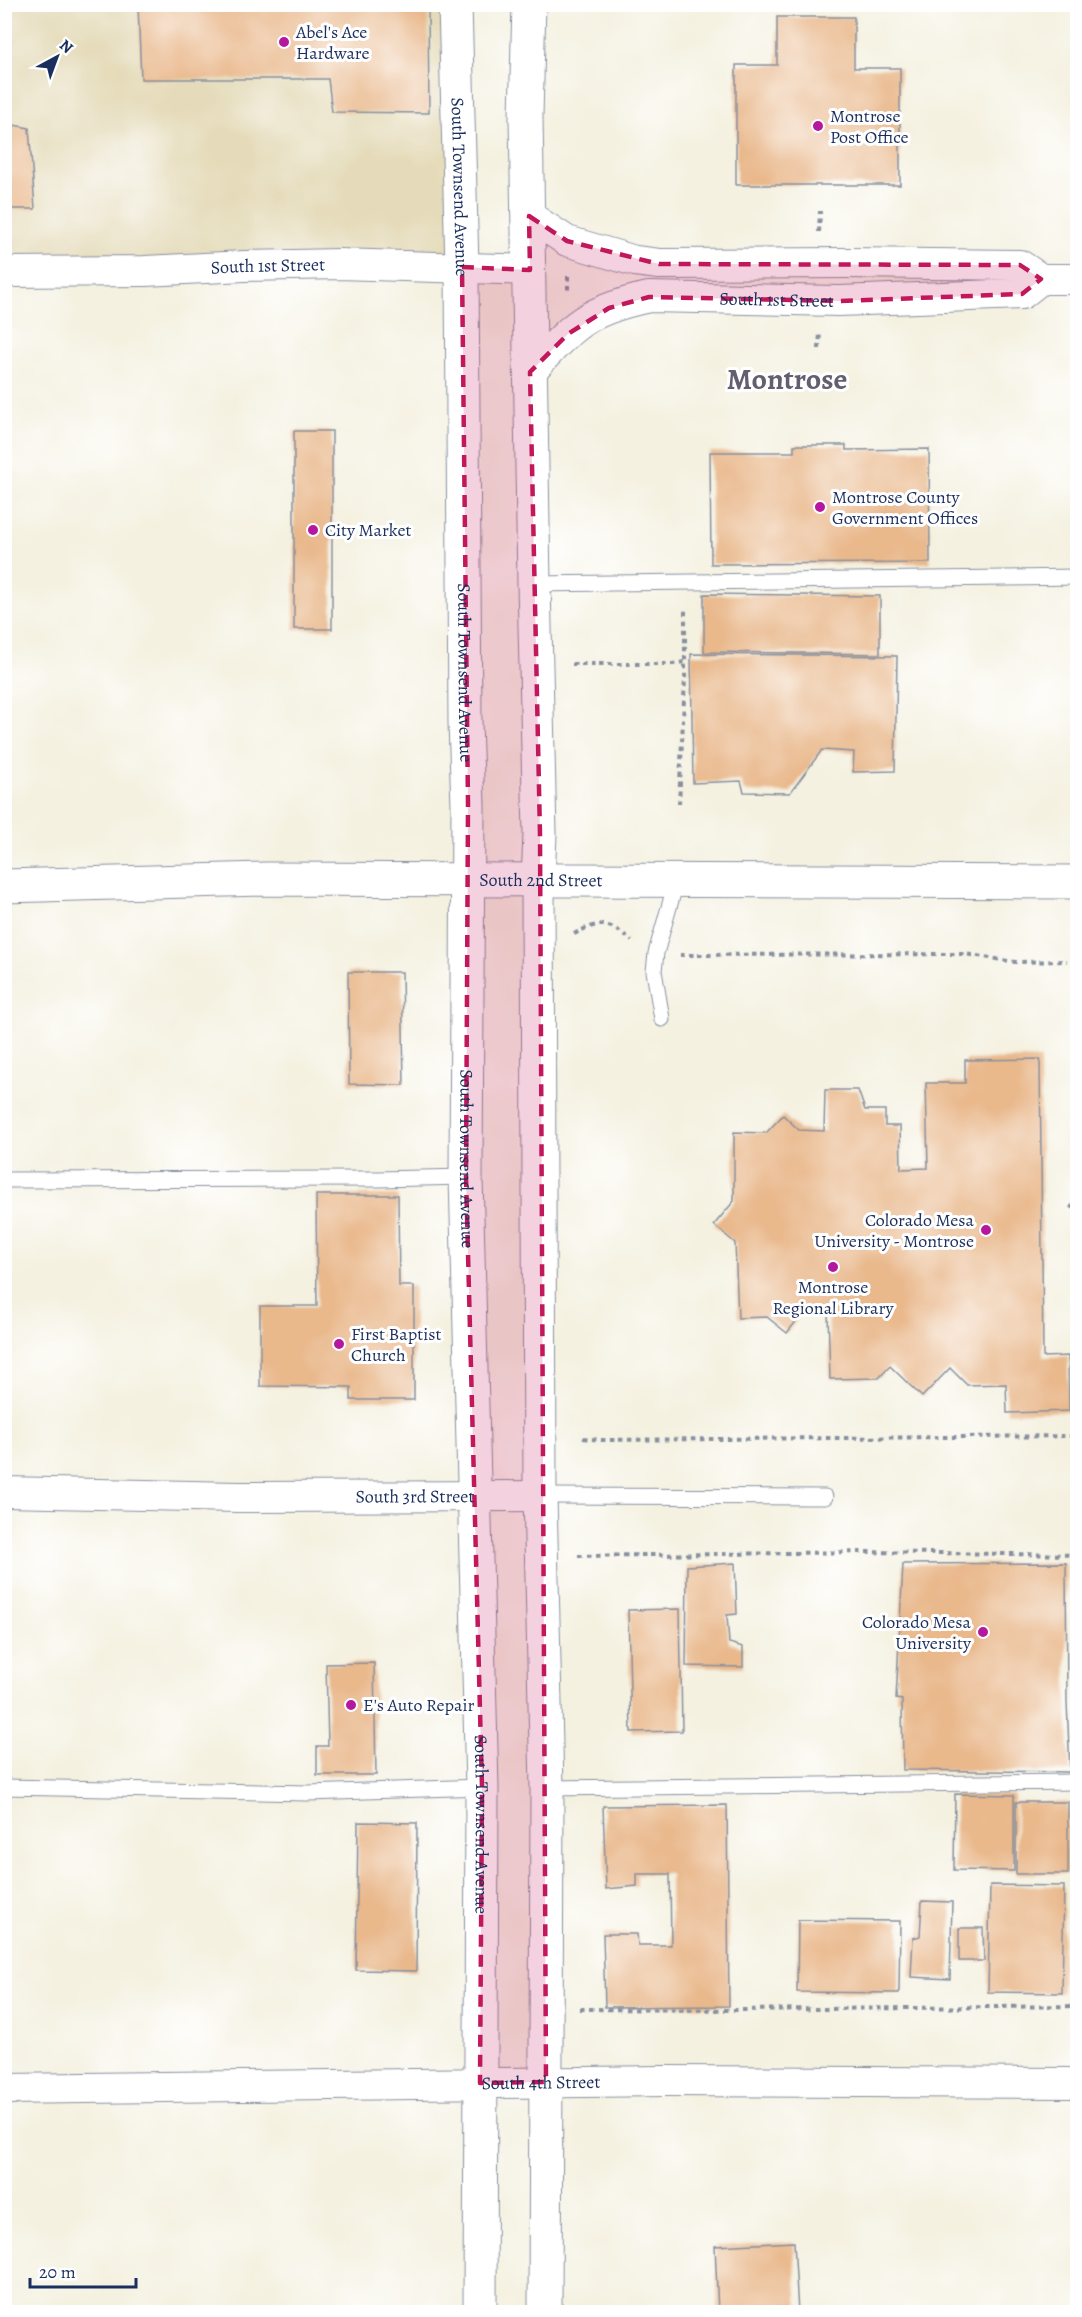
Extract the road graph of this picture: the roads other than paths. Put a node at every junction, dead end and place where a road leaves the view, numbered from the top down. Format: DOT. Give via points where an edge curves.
graph roads {
  1 [pos="455,4"];
  2 [pos="529,4"];
  3 [pos="529,216"];
  4 [pos="462,267"];
  5 [pos="530,270"];
  6 [pos="4,272"];
  7 [pos="1041,279"];
  8 [pos="1077,279"];
  9 [pos="530,372"];
  10 [pos="1077,577"];
  11 [pos="534,584"];
  12 [pos="677,879"];
  13 [pos="467,880"];
  14 [pos="538,880"];
  15 [pos="1077,882"];
  16 [pos="4,886"];
  17 [pos="662,1019"];
  18 [pos="466,1177"];
  19 [pos="4,1180"];
  20 [pos="4,1492"];
  21 [pos="540,1496"];
  22 [pos="472,1497"];
  23 [pos="825,1497"];
  24 [pos="1077,1782"];
  25 [pos="4,1787"];
  26 [pos="482,1787"];
  27 [pos="547,1788"];
  28 [pos="546,2082"];
  29 [pos="480,2083"];
  30 [pos="1077,2083"];
  31 [pos="4,2089"];
  32 [pos="480,2313"];
  33 [pos="545,2313"];
  1 -- 4 [label="main road, South Townsend Avenue"];
  2 -- 3 [label="main road"];
  3 -- 5 [label="main road"];
  3 -- 7 [label="street, South 1st Street" via="567,241 659,264 1020,265"];
  4 -- 5 [label="street, South 1st Street"];
  4 -- 6 [label="street, South 1st Street" via="339,264"];
  4 -- 13 [label="main road, South Townsend Avenue"];
  5 -- 9 [label="main road"];
  7 -- 8 [label="street, South 1st Street"];
  7 -- 9 [label="street, South 1st Street" via="1022,294 840,301 649,297 609,308 577,325"];
  9 -- 11 [label="main road"];
  10 -- 11 [label="lane"];
  11 -- 14 [label="main road"];
  12 -- 14 [label="main road, South 2nd Street"];
  12 -- 15 [label="main road, South 2nd Street"];
  12 -- 17 [label="lane" via="654,971"];
  13 -- 14 [label="main road, South 2nd Street"];
  13 -- 16 [label="main road, South 2nd Street" via="267,879"];
  13 -- 18 [label="main road, South Townsend Avenue"];
  14 -- 21 [label="main road"];
  18 -- 19 [label="lane"];
  18 -- 22 [label="main road, South Townsend Avenue"];
  20 -- 22 [label="street, South 3rd Street"];
  21 -- 22 [label="street, South 3rd Street"];
  21 -- 23 [label="lane, South 3rd Street"];
  21 -- 27 [label="main road"];
  22 -- 26 [label="main road, South Townsend Avenue"];
  24 -- 27 [label="lane"];
  25 -- 26 [label="lane" via="308,1793"];
  26 -- 29 [label="main road, South Townsend Avenue"];
  27 -- 28 [label="main road"];
  28 -- 29 [label="street, South 4th Street"];
  28 -- 30 [label="street, South 4th Street"];
  28 -- 33 [label="main road"];
  29 -- 31 [label="street, South 4th Street"];
  29 -- 32 [label="main road, South Townsend Avenue"];
}
